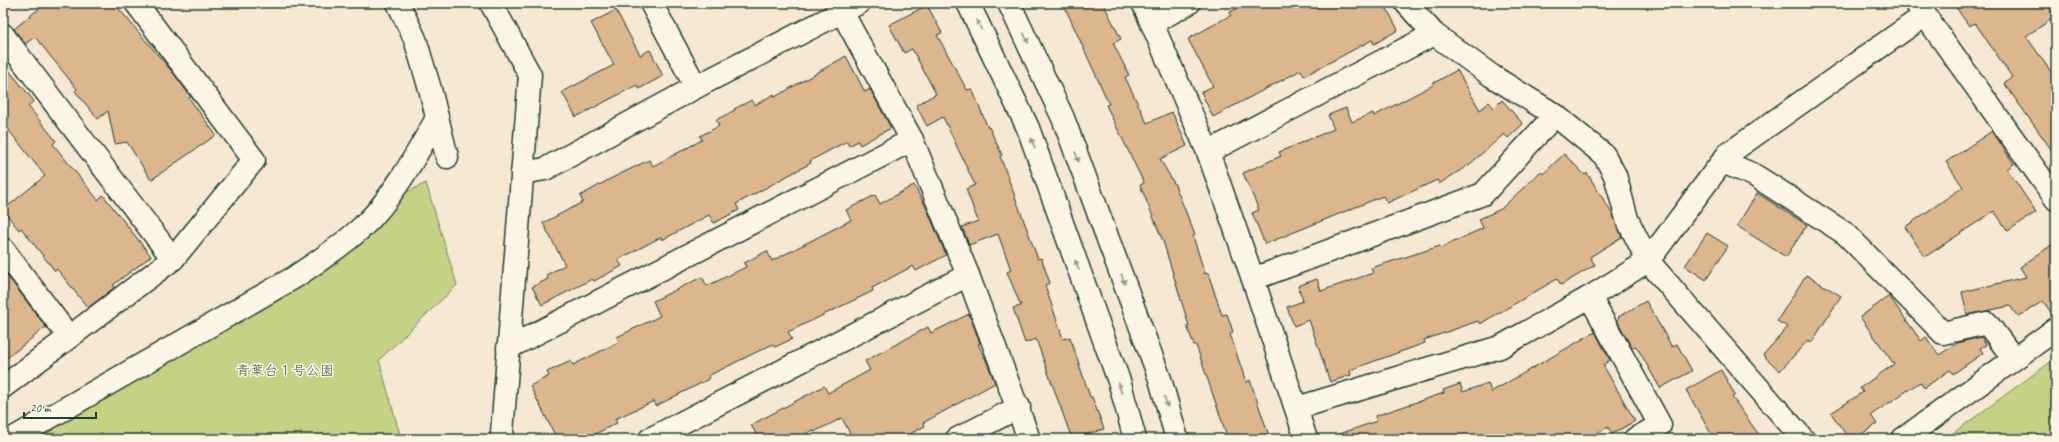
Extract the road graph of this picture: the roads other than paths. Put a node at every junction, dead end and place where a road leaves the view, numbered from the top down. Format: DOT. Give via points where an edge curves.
graph roads {
  1 [pos="136,3"];
  2 [pos="398,3"];
  3 [pos="491,3"];
  4 [pos="651,3"];
  5 [pos="968,3"];
  6 [pos="1009,3"];
  7 [pos="1143,3"];
  8 [pos="1189,3"];
  9 [pos="1406,3"];
  10 [pos="846,6"];
  11 [pos="1921,9"];
  12 [pos="1152,22"];
  13 [pos="1434,34"];
  14 [pos="3,35"];
  15 [pos="696,88"];
  16 [pos="1555,115"];
  17 [pos="437,118"];
  18 [pos="912,140"];
  19 [pos="1208,152"];
  20 [pos="447,157"];
  21 [pos="1723,162"];
  22 [pos="522,174"];
  23 [pos="2056,199"];
  24 [pos="3,249"];
  25 [pos="173,259"];
  26 [pos="1648,261"];
  27 [pos="968,275"];
  28 [pos="1253,279"];
  29 [pos="1590,297"];
  30 [pos="2053,335"];
  31 [pos="69,336"];
  32 [pos="508,348"];
  33 [pos="2014,359"];
  34 [pos="3,387"];
  35 [pos="1019,407"];
  36 [pos="1297,408"];
  37 [pos="12,439"];
  38 [pos="504,439"];
  39 [pos="650,439"];
  40 [pos="957,439"];
  41 [pos="1029,439"];
  42 [pos="1135,439"];
  43 [pos="1177,439"];
  44 [pos="1306,439"];
  45 [pos="1635,439"];
  46 [pos="1803,439"];
  47 [pos="1903,439"];
  1 -- 25 [label="street" via="254,160"];
  2 -- 17 [label="street" via="415,39"];
  3 -- 22 [label="street" via="530,75"];
  4 -- 15 [label="street"];
  42 -- 5 [label="street, one-way" via="1120,384 1028,128"];
  6 -- 43 [label="street, one-way" via="1063,118 1160,378"];
  7 -- 12 [label="street"];
  8 -- 12 [label="street"];
  9 -- 13 [label="street"];
  10 -- 15 [label="street"];
  10 -- 18 [label="street"];
  11 -- 21 [label="street" via="1728,154"];
  11 -- 23 [label="street"];
  12 -- 19 [label="street"];
  13 -- 16 [label="street" via="1492,76"];
  13 -- 19 [label="street"];
  14 -- 25 [label="street"];
  15 -- 22 [label="street" via="545,169"];
  16 -- 26 [label="street" via="1604,155 1615,175 1627,219"];
  16 -- 28 [label="street" via="1483,194"];
  17 -- 20 [label="street"];
  17 -- 37 [label="street" via="411,163 382,205 360,230 295,277"];
  18 -- 27 [label="street"];
  18 -- 32 [label="street"];
  19 -- 28 [label="street"];
  21 -- 26 [label="street"];
  21 -- 33 [label="street" via="1754,175 1846,234 1942,333 1987,323"];
  22 -- 32 [label="street"];
  24 -- 31 [label="street"];
  25 -- 31 [label="street"];
  26 -- 29 [label="street"];
  26 -- 46 [label="street"];
  27 -- 35 [label="street"];
  27 -- 39 [label="street"];
  28 -- 36 [label="street"];
  29 -- 36 [label="street" via="1500,347"];
  29 -- 45 [label="street" via="1660,425"];
  30 -- 33 [label="street"];
  31 -- 34 [label="street"];
  32 -- 38 [label="street" via="502,433"];
  33 -- 47 [label="street"];
  35 -- 40 [label="street"];
  35 -- 41 [label="street"];
  36 -- 44 [label="street"];
}
